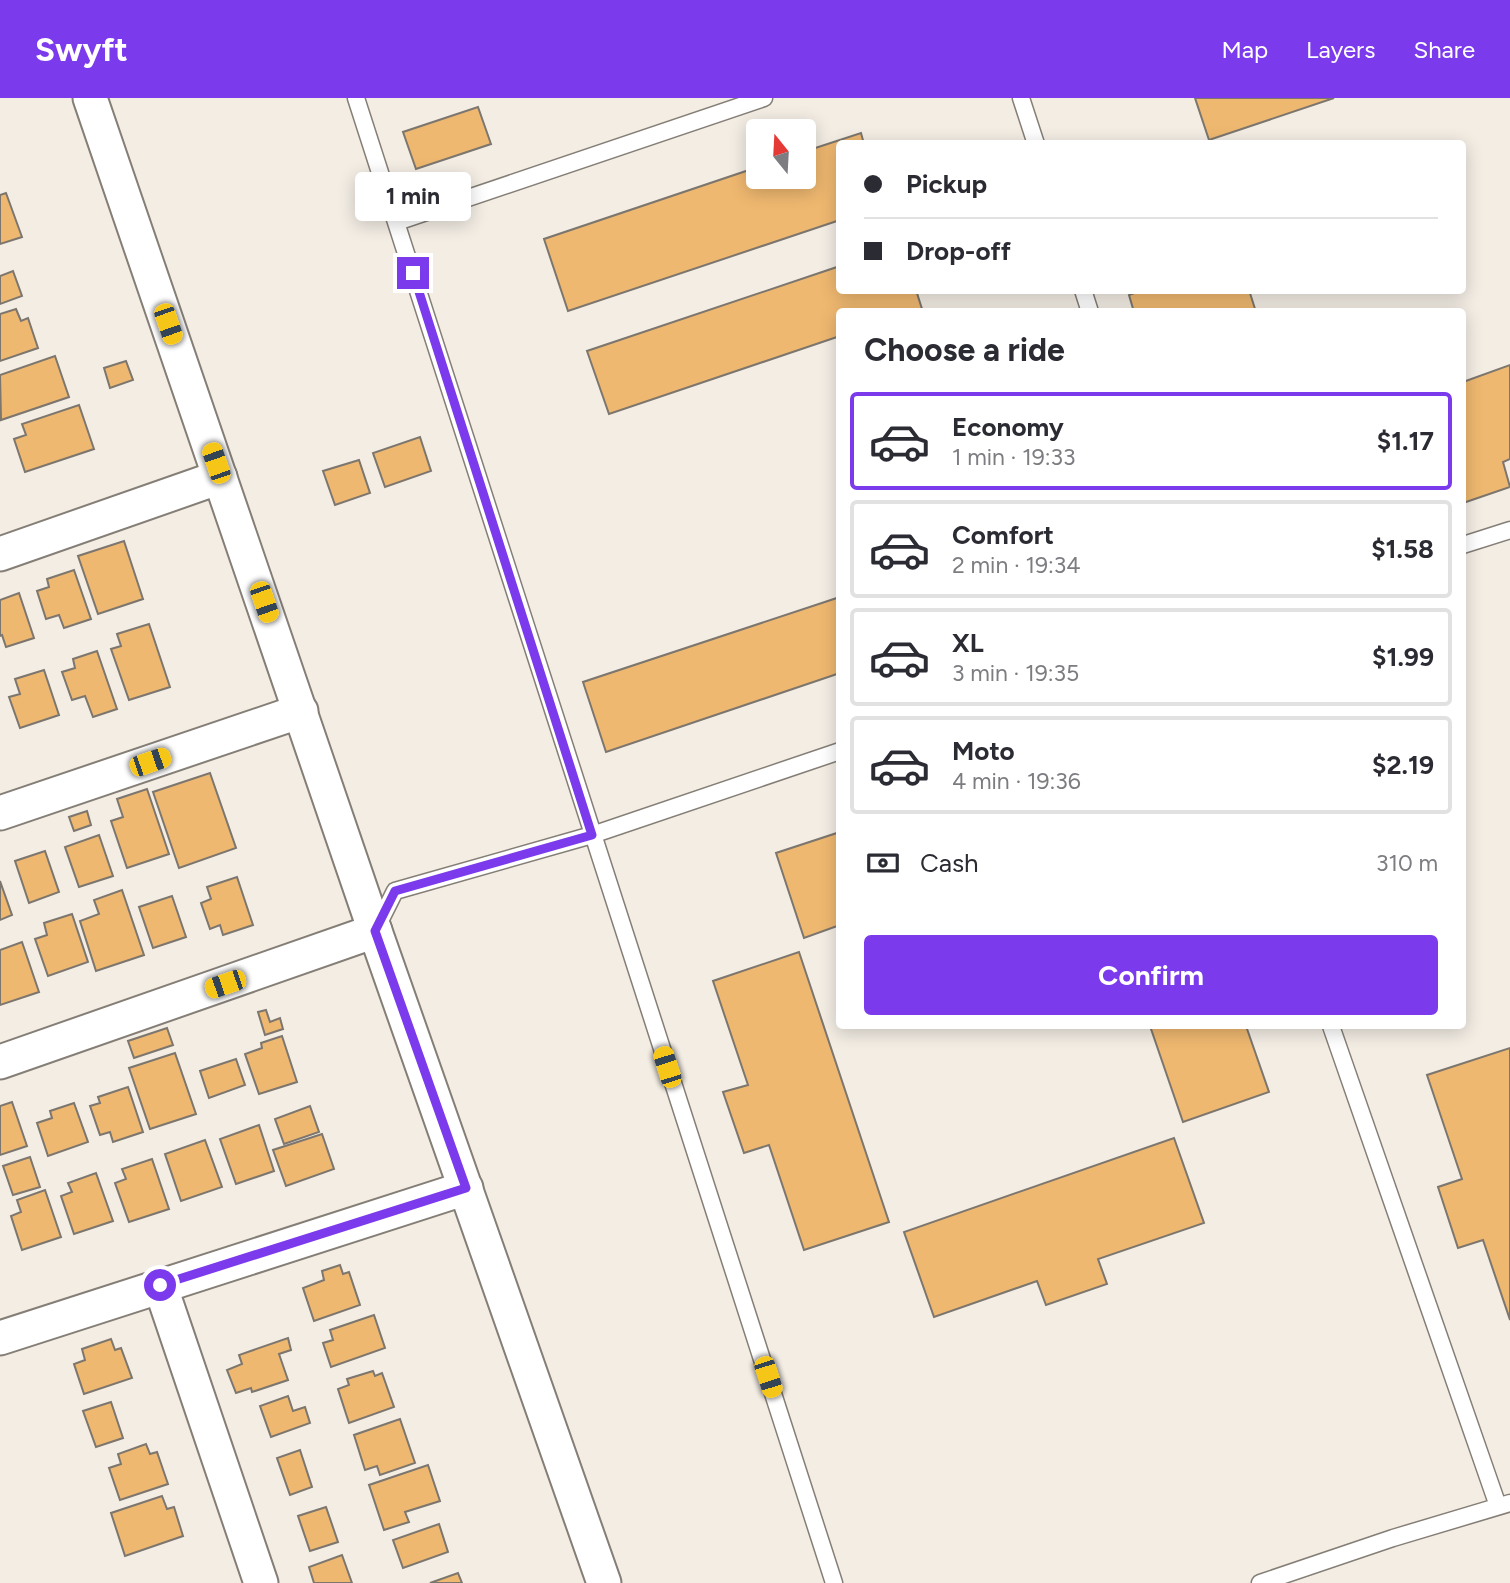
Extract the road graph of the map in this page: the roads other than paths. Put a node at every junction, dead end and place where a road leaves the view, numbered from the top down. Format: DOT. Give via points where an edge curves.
graph roads {
  1 [pos="90,98"];
  2 [pos="356,98"];
  3 [pos="764,98"];
  4 [pos="1021,98"];
  5 [pos="1035,140"];
  6 [pos="397,222"];
  7 [pos="220,477"];
  8 [pos="1510,530"];
  9 [pos="1466,544"];
  10 [pos="0,554"];
  11 [pos="301,711"];
  12 [pos="836,752"];
  13 [pos="0,813"];
  14 [pos="592,835"];
  15 [pos="375,931"];
  16 [pos="1332,1029"];
  17 [pos="0,1062"];
  18 [pos="466,1188"];
  19 [pos="160,1285"];
  20 [pos="0,1338"];
  21 [pos="1504,1504"];
  22 [pos="261,1583"];
  23 [pos="604,1583"];
  24 [pos="835,1583"];
  25 [pos="1260,1583"];
  1 -- 7 [label="street"];
  2 -- 6 [label="lane"];
  3 -- 6 [label="lane"];
  4 -- 5 [label="lane"];
  6 -- 14 [label="lane"];
  7 -- 10 [label="street"];
  7 -- 11 [label="street"];
  8 -- 9 [label="lane"];
  11 -- 13 [label="street"];
  11 -- 15 [label="street"];
  12 -- 14 [label="lane"];
  14 -- 15 [label="lane" via="395,891"];
  14 -- 24 [label="lane"];
  15 -- 17 [label="street"];
  15 -- 18 [label="street"];
  16 -- 21 [label="lane"];
  18 -- 19 [label="street"];
  18 -- 23 [label="street"];
  19 -- 20 [label="street"];
  19 -- 22 [label="street"];
  21 -- 25 [label="lane"];
}
